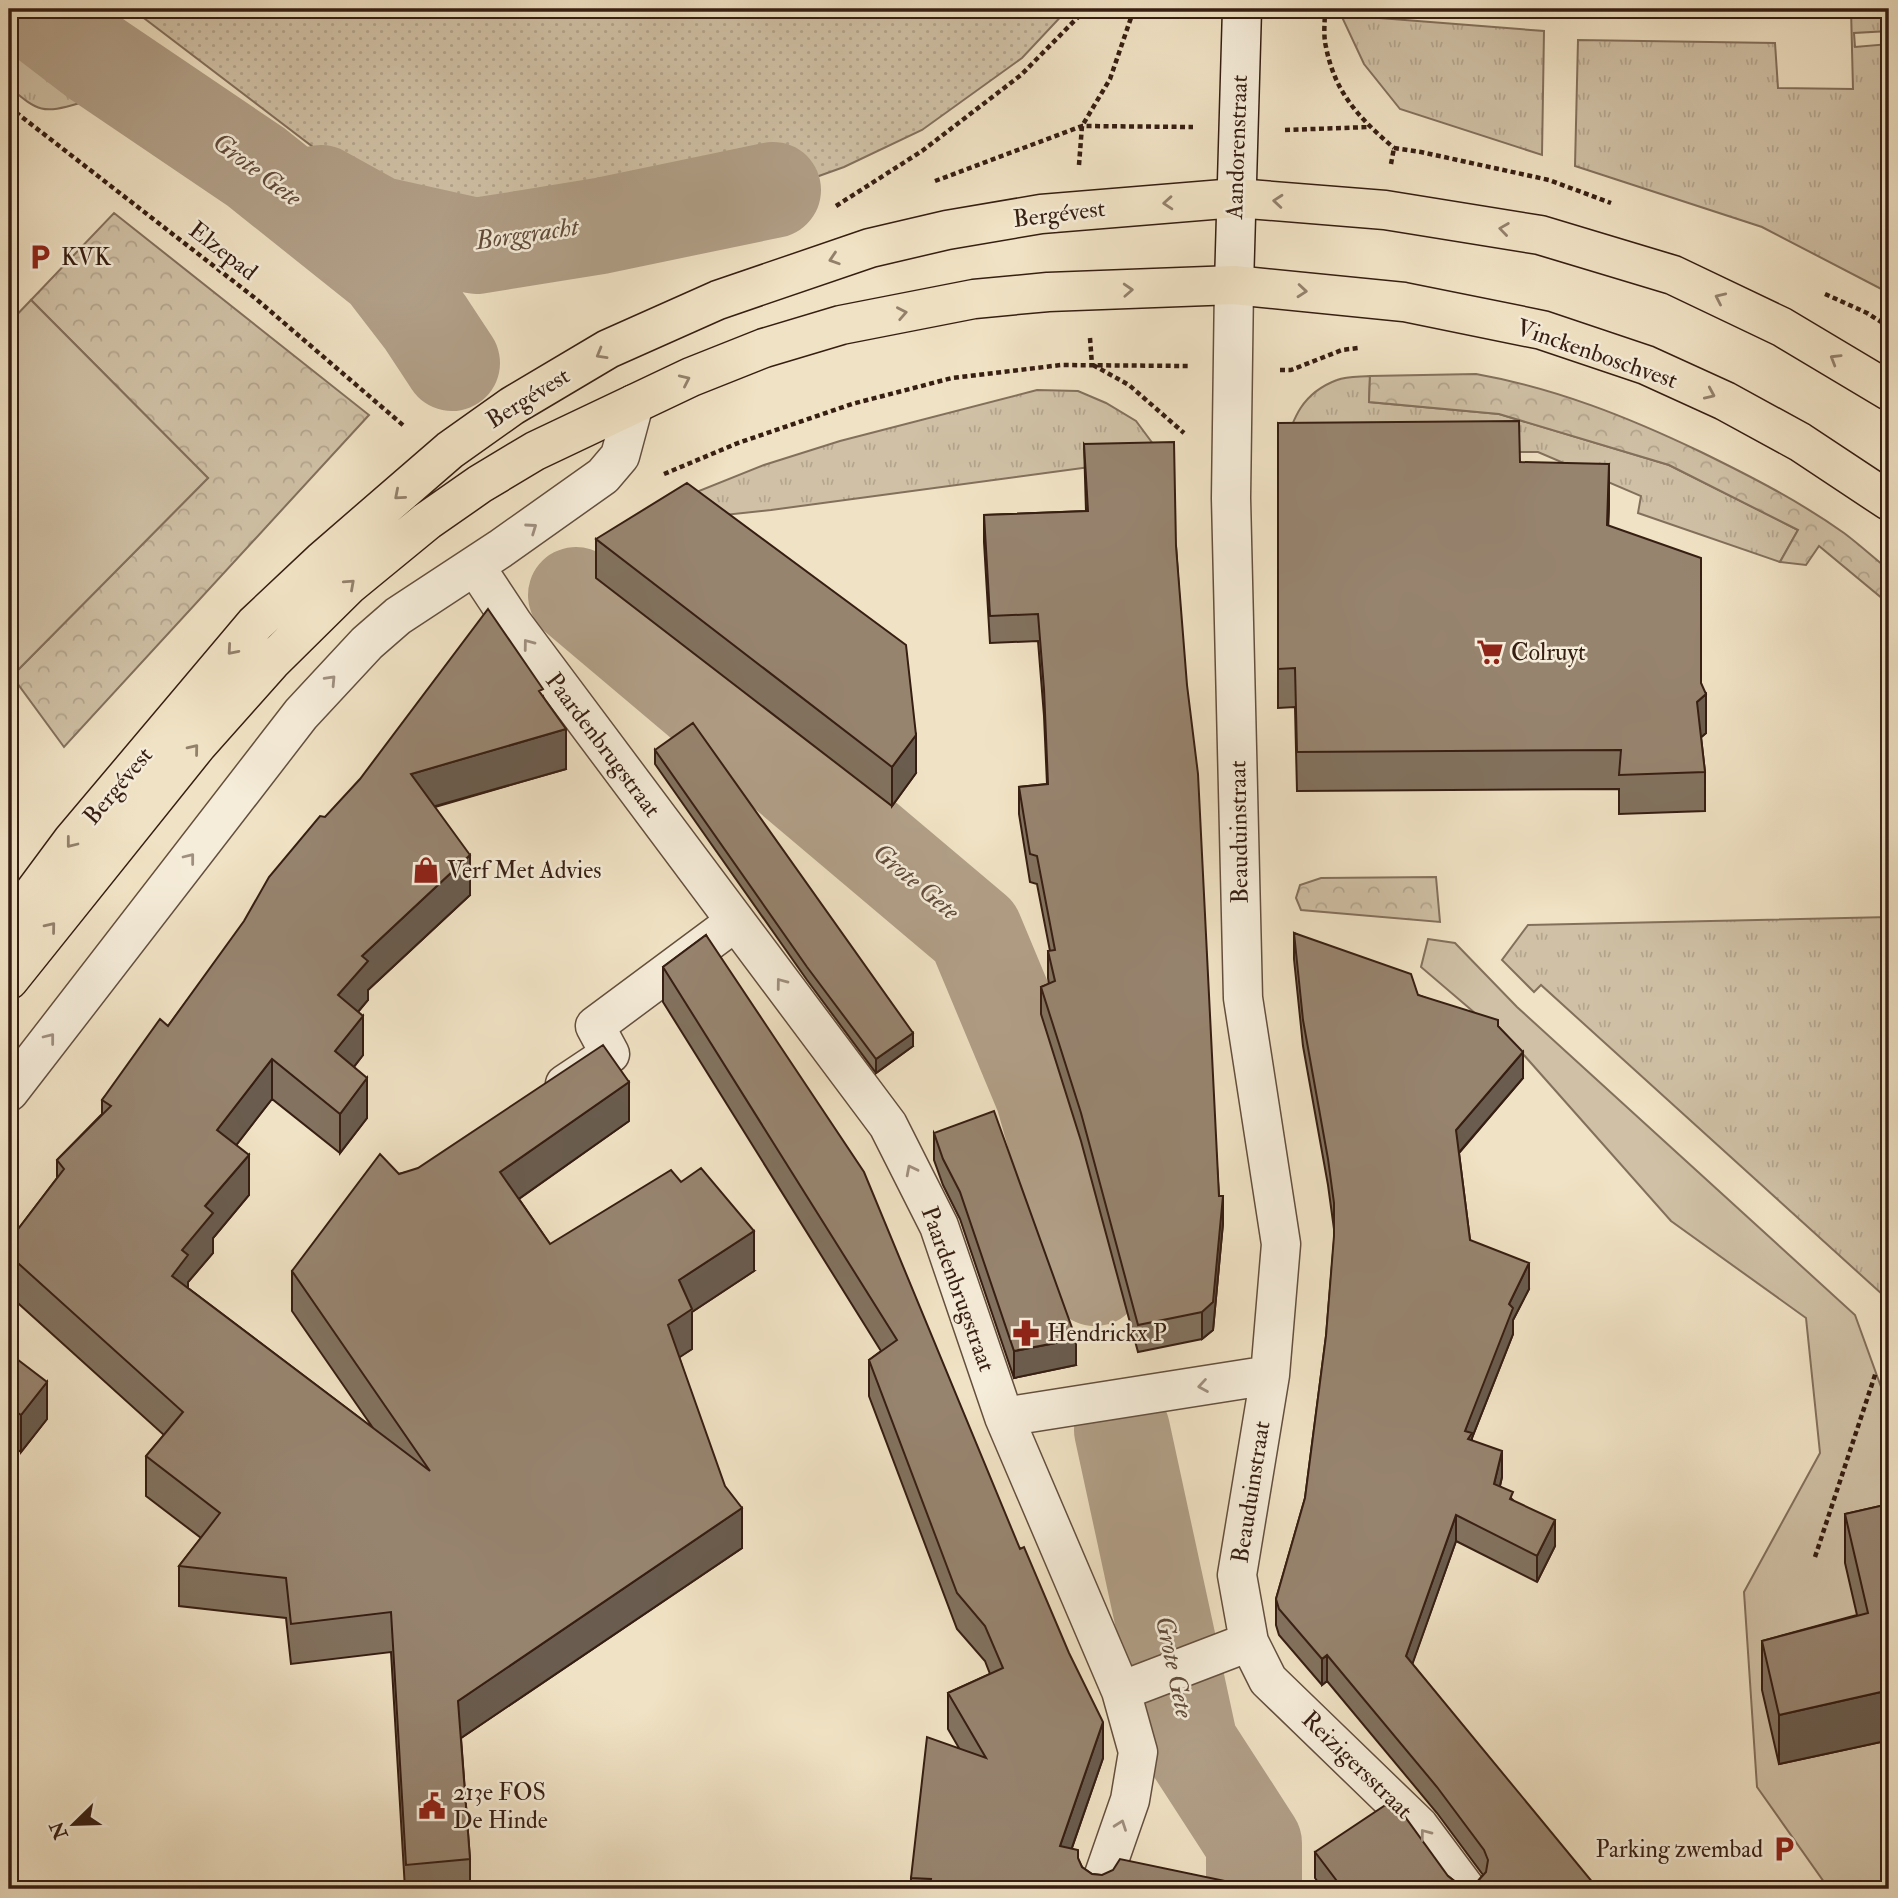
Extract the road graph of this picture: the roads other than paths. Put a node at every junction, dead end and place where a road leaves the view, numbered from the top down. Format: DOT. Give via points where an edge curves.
graph roads {
  1 [pos="1242,9"];
  2 [pos="1236,198"];
  3 [pos="1234,285"];
  4 [pos="1889,391"];
  5 [pos="634,404"];
  6 [pos="1889,500"];
  7 [pos="475,566"];
  8 [pos="735,922"];
  9 [pos="9,926"];
  10 [pos="9,980"];
  11 [pos="9,1092"];
  12 [pos="542,1100"];
  13 [pos="1270,1375"];
  14 [pos="1004,1416"];
  15 [pos="1249,1642"];
  16 [pos="1136,1685"];
  17 [pos="1099,1889"];
  18 [pos="1466,1889"];
  1 -- 2 [label="street, Aandorenstraat"];
  2 -- 3 [label="street, Aandorenstraat"];
  4 -- 2 [label="main road, one-way" via="1782,327 1673,275 1540,235 1385,210"];
  2 -- 9 [label="main road, Bergévest, one-way" via="1041,214 870,248 718,300 597,355 450,450 255,624 72,841"];
  5 -- 3 [label="main road, Bergévest, one-way" via="764,348 841,325 998,297"];
  3 -- 6 [label="main road, Vinckenboschvest, one-way" via="1372,297 1542,330 1646,365 1725,401 1800,442"];
  3 -- 13 [label="street, Beauduinstraat" via="1231,498 1243,998 1281,1244"];
  7 -- 5 [label="street, one-way" via="603,476 620,456"];
  10 -- 5 [label="main road, Bergévest, one-way" via="198,744 271,662 349,585 480,484"];
  8 -- 7 [label="street, Paardenbrugstraat, one-way"];
  11 -- 7 [label="street, one-way" via="331,680 398,616"];
  8 -- 12 [label="street" via="595,1026 610,1054"];
  14 -- 8 [label="street, Paardenbrugstraat, one-way" via="939,1226 888,1125"];
  13 -- 14 [label="street, one-way"];
  13 -- 15 [label="street, Beauduinstraat" via="1237,1575"];
  14 -- 16 [label="street, Paardenbrugstraat"];
  15 -- 16 [label="street"];
  18 -- 15 [label="street, Reizigersstraat, one-way" via="1419,1826 1268,1680"];
  17 -- 16 [label="street, one-way" via="1130,1800 1138,1752"];
}
